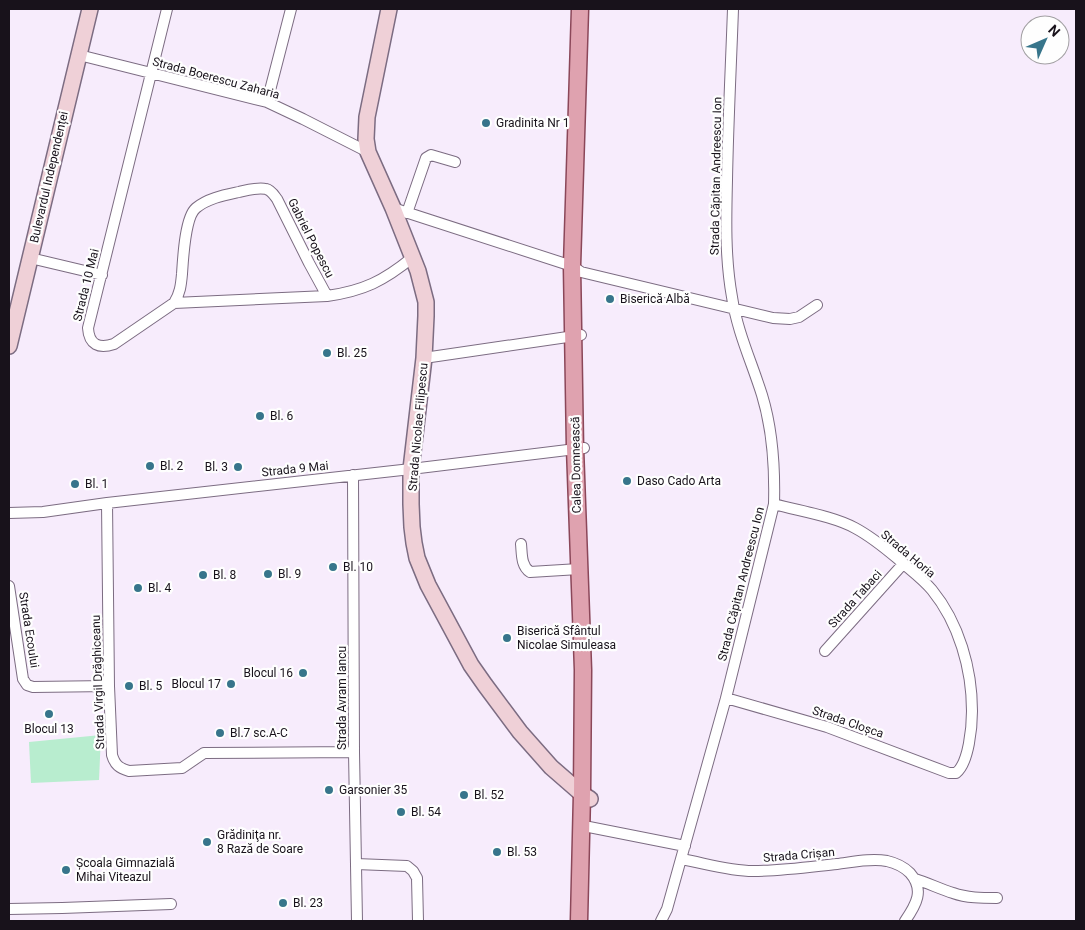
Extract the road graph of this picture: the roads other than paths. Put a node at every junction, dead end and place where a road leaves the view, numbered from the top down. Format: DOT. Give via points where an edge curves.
graph roads {
  1 [pos="90,9"];
  2 [pos="167,9"];
  3 [pos="291,9"];
  4 [pos="389,9"];
  5 [pos="580,9"];
  6 [pos="588,9"];
  7 [pos="733,9"];
  8 [pos="79,55"];
  9 [pos="152,74"];
  10 [pos="268,102"];
  11 [pos="368,152"];
  12 [pos="455,162"];
  13 [pos="400,211"];
  14 [pos="412,257"];
  15 [pos="30,258"];
  16 [pos="576,269"];
  17 [pos="102,275"];
  18 [pos="327,296"];
  19 [pos="174,303"];
  20 [pos="817,304"];
  21 [pos="734,310"];
  22 [pos="577,336"];
  23 [pos="9,346"];
  24 [pos="424,358"];
  25 [pos="580,448"];
  26 [pos="411,468"];
  27 [pos="353,475"];
  28 [pos="108,503"];
  29 [pos="774,504"];
  30 [pos="9,513"];
  31 [pos="521,544"];
  32 [pos="903,564"];
  33 [pos="579,569"];
  34 [pos="9,586"];
  35 [pos="826,651"];
  36 [pos="109,686"];
  37 [pos="726,698"];
  38 [pos="354,752"];
  39 [pos="960,770"];
  40 [pos="586,796"];
  41 [pos="589,827"];
  42 [pos="685,846"];
  43 [pos="681,859"];
  44 [pos="356,864"];
  45 [pos="915,879"];
  46 [pos="996,898"];
  47 [pos="171,904"];
  48 [pos="9,909"];
  49 [pos="358,921"];
  50 [pos="418,921"];
  51 [pos="579,921"];
  52 [pos="587,921"];
  53 [pos="661,921"];
  54 [pos="905,921"];
  1 -- 8 [label="street, Bulevardul Independenței"];
  2 -- 9 [label="street, Strada 10 Mai"];
  3 -- 10 [label="street"];
  4 -- 11 [label="street, Strada Nicolae Filipescu" via="367,117"];
  5 -- 16 [label="main road, Calea Domnească"];
  6 -- 16 [label="main road, Calea Domnească"];
  7 -- 21 [label="street, Strada Căpitan Andreescu Ion" via="726,238"];
  8 -- 9 [label="street, Strada Boerescu Zaharia"];
  8 -- 15 [label="street, Bulevardul Independenței"];
  9 -- 10 [label="street, Strada Boerescu Zaharia"];
  9 -- 17 [label="street, Strada 10 Mai"];
  10 -- 11 [label="street, Strada Boerescu Zaharia"];
  11 -- 13 [label="street, Strada Nicolae Filipescu"];
  12 -- 13 [label="street" via="431,155 426,158"];
  13 -- 14 [label="street, Strada Nicolae Filipescu"];
  13 -- 16 [label="street"];
  14 -- 18 [label="street" via="372,285"];
  14 -- 24 [label="street, Strada Nicolae Filipescu" via="426,302"];
  15 -- 17 [label="street"];
  15 -- 23 [label="street, Bulevardul Independenței"];
  16 -- 21 [label="street"];
  16 -- 22 [label="main road, Calea Domnească"];
  17 -- 19 [label="street, Strada 10 Mai" via="88,328 92,342 99,346 114,344"];
  18 -- 19 [label="street"];
  18 -- 19 [label="street, Gabriel Popescu" via="272,192 249,189 214,198 191,214 180,288"];
  20 -- 21 [label="street" via="799,317 790,319"];
  21 -- 29 [label="street, Strada Căpitan Andreescu Ion" via="769,423 775,478"];
  22 -- 24 [label="street"];
  22 -- 25 [label="main road, Calea Domnească"];
  24 -- 26 [label="street, Strada Nicolae Filipescu"];
  25 -- 26 [label="street, Strada 9 Mai"];
  25 -- 33 [label="main road, Calea Domnească"];
  25 -- 40 [label="main road, Calea Domnească" via="590,689"];
  26 -- 27 [label="street, Strada 9 Mai"];
  26 -- 40 [label="street, Strada Nicolae Filipescu" via="414,543 439,608 471,665 505,713 551,767"];
  27 -- 28 [label="street, Strada 9 Mai"];
  27 -- 38 [label="street, Strada Avram Iancu"];
  28 -- 30 [label="street, Strada 9 Mai"];
  28 -- 36 [label="street, Strada Virgil Drăghiceanu"];
  29 -- 32 [label="street, Strada Horia" via="840,521 855,528"];
  29 -- 37 [label="street, Strada Căpitan Andreescu Ion"];
  31 -- 33 [label="street" via="524,565 530,572"];
  32 -- 35 [label="street, Strada Tabaci"];
  32 -- 39 [label="street, Strada Horia" via="932,590 946,611 960,643 968,674 972,717"];
  33 -- 40 [label="main road, Calea Domnească"];
  34 -- 36 [label="street, Strada Ecoului" via="23,679 27,685"];
  36 -- 38 [label="street, Strada Virgil Drăghiceanu" via="112,755 115,763 129,771 182,768 204,753"];
  37 -- 39 [label="street, Strada Cloșca" via="828,727 949,773"];
  37 -- 42 [label="street, Strada Căpitan Andreescu Ion"];
  38 -- 44 [label="street, Strada Avram Iancu"];
  40 -- 41 [label="main road, Calea Domnească"];
  40 -- 51 [label="main road, Calea Domnească"];
  41 -- 42 [label="street"];
  41 -- 52 [label="main road, Calea Domnească"];
  42 -- 43 [label="street, Strada Căpitan Andreescu Ion"];
  43 -- 45 [label="street, Strada Crișan" via="750,871 881,860 899,865"];
  43 -- 53 [label="street, Strada Căpitan Andreescu Ion"];
  44 -- 49 [label="street, Strada Avram Iancu"];
  44 -- 50 [label="street" via="407,866 413,870 417,878"];
  45 -- 46 [label="street, Strada Crișan" via="954,893"];
  45 -- 54 [label="street" via="917,899"];
  47 -- 48 [label="street"];
}
